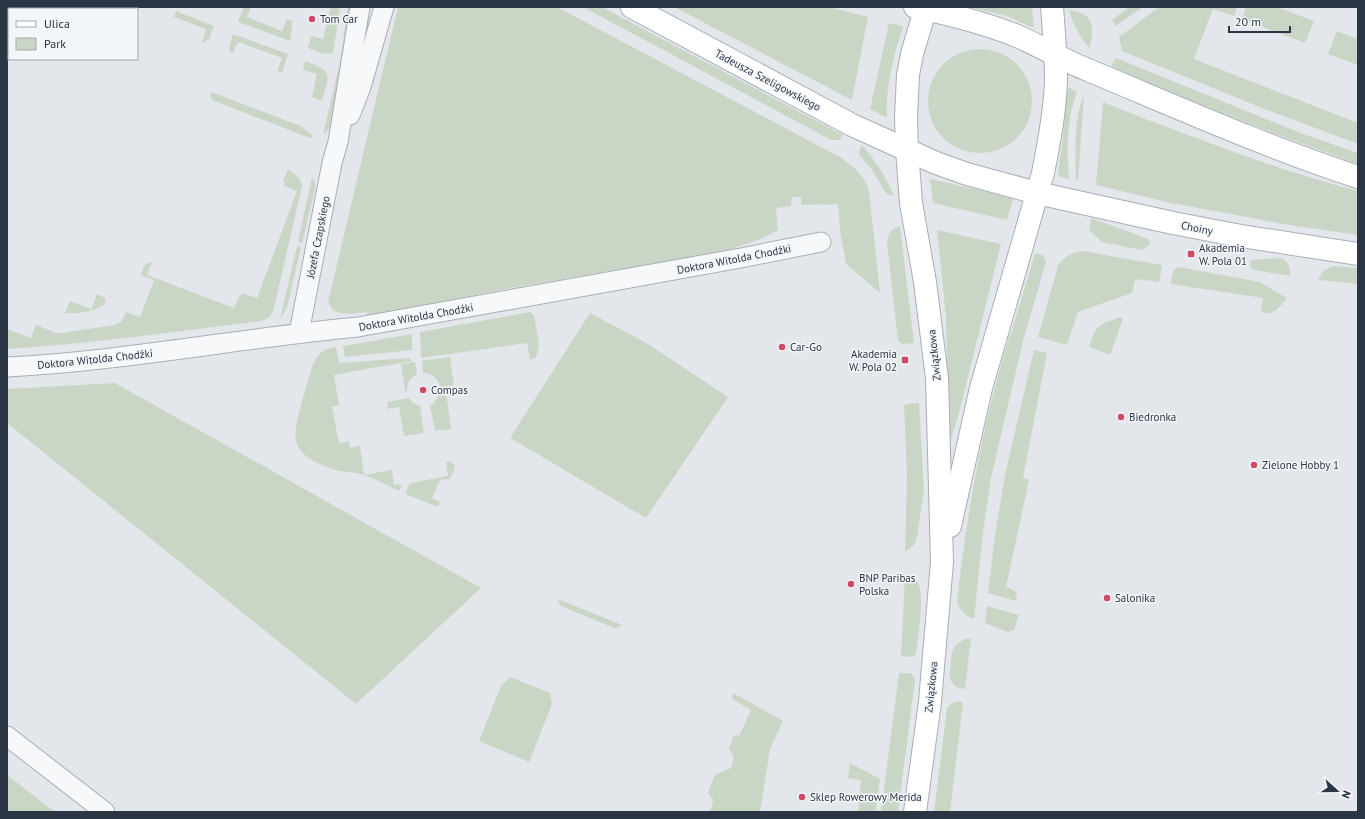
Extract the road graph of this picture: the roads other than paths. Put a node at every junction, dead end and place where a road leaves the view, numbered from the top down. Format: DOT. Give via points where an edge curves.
graph roads {
  1 [pos="360,7"];
  2 [pos="384,7"];
  3 [pos="632,7"];
  4 [pos="1052,7"];
  5 [pos="922,8"];
  6 [pos="1056,55"];
  7 [pos="338,142"];
  8 [pos="907,150"];
  9 [pos="1358,177"];
  10 [pos="1037,193"];
  11 [pos="821,242"];
  12 [pos="1358,254"];
  13 [pos="299,333"];
  14 [pos="7,367"];
  15 [pos="942,562"];
  16 [pos="7,736"];
  17 [pos="105,812"];
  18 [pos="916,812"];
  1 -- 7 [label="street, Józefa Czapskiego"];
  2 -- 7 [label="street, Józefa Czapskiego" via="361,87"];
  3 -- 8 [label="street, Tadeusza Szeligowskiego" via="852,125"];
  4 -- 6 [label="street, Związkowa"];
  5 -- 6 [label="street" via="994,28"];
  5 -- 8 [label="street, Związkowa" via="908,75"];
  6 -- 9 [label="street" via="1236,132"];
  6 -- 10 [label="street, Związkowa" via="1051,132"];
  7 -- 13 [label="street, Józefa Czapskiego"];
  8 -- 10 [label="street, Tadeusza Szeligowskiego" via="936,164"];
  8 -- 15 [label="street, Związkowa" via="937,378"];
  10 -- 12 [label="street, Choiny" via="1241,236"];
  10 -- 15 [label="street, Związkowa" via="981,388"];
  11 -- 13 [label="street, Doktora Witolda Chodźki" via="358,327"];
  13 -- 14 [label="street, Doktora Witolda Chodźki" via="38,366"];
  15 -- 18 [label="street, Związkowa"];
  16 -- 17 [label="street"];
}
